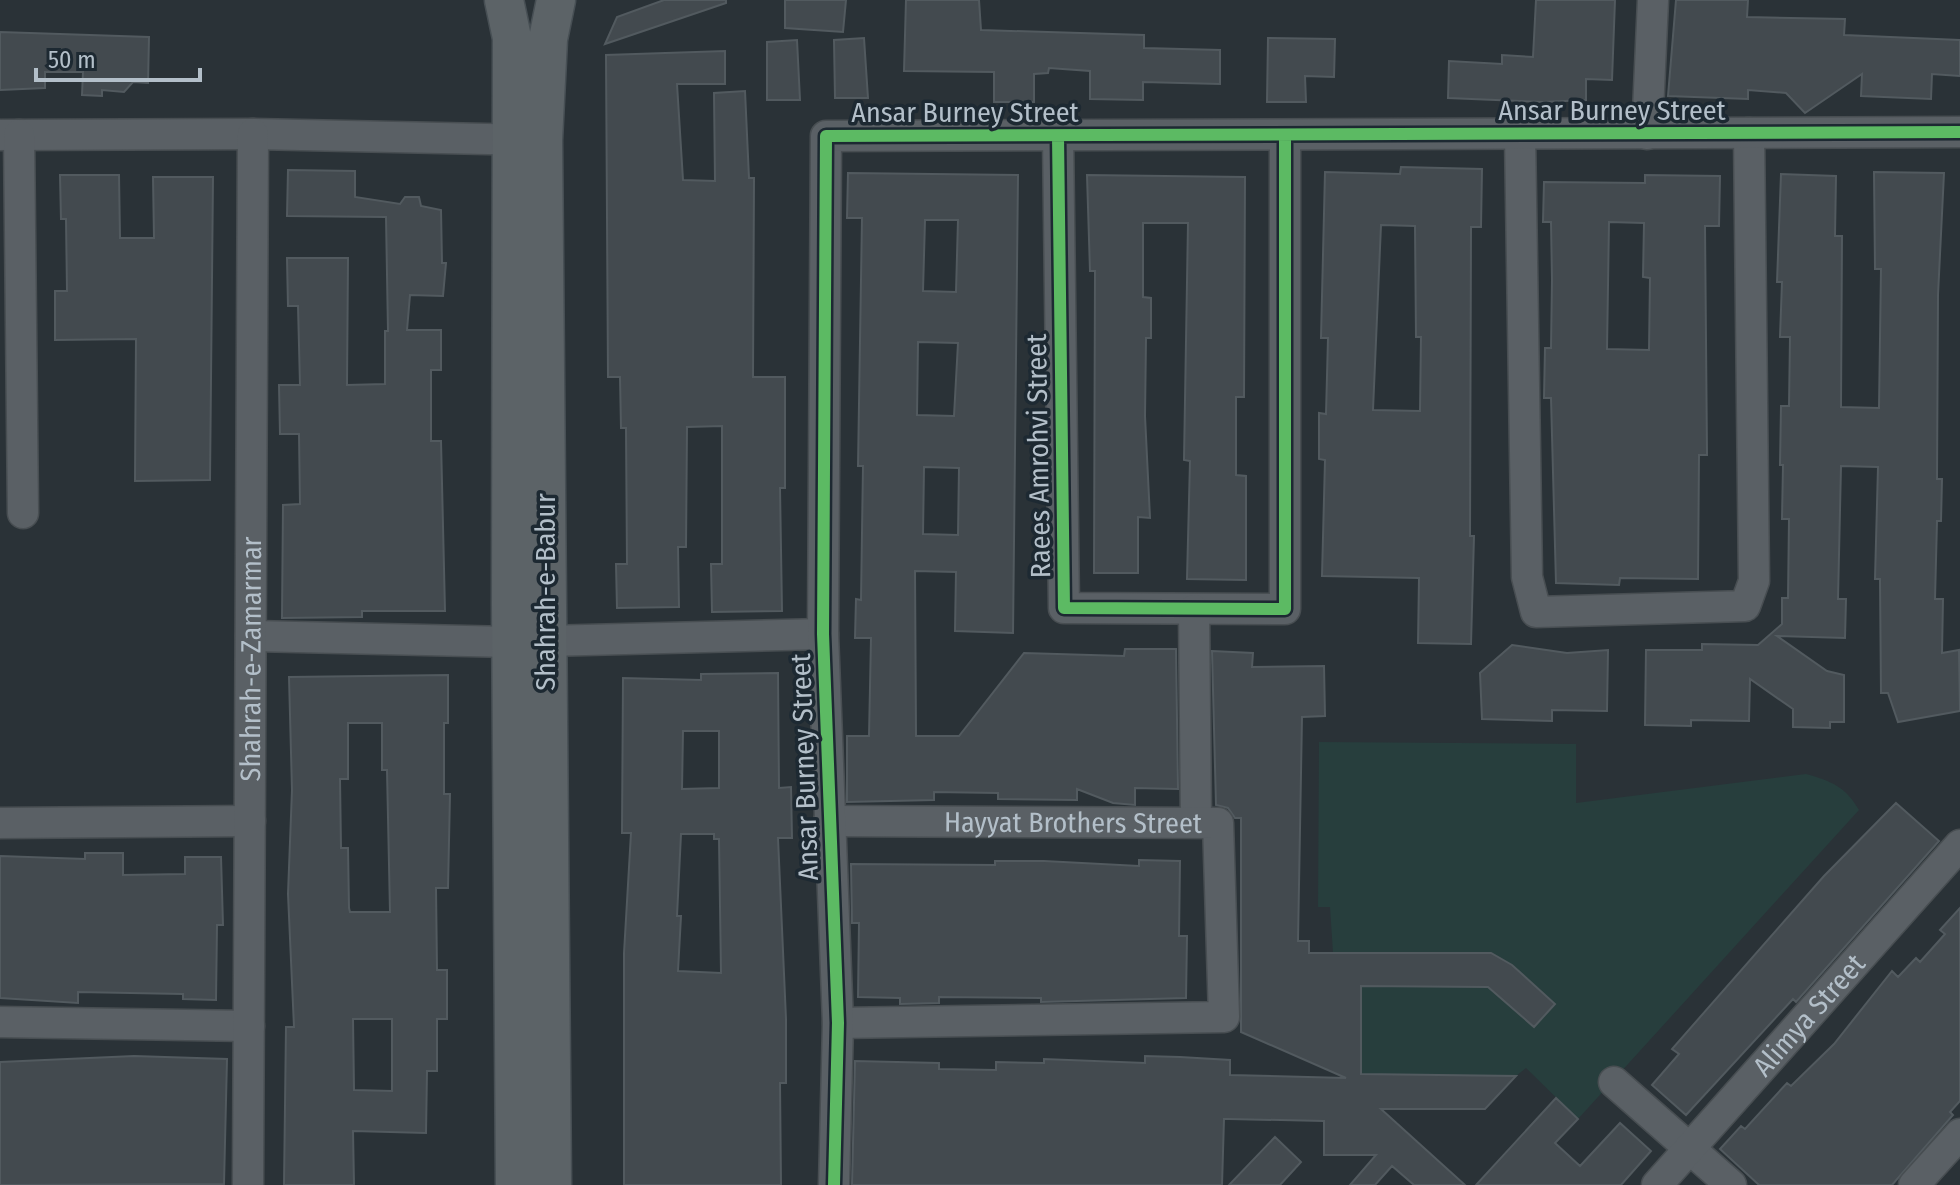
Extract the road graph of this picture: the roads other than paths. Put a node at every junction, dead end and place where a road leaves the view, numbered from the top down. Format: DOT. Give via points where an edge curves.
graph roads {
  1 [pos="504,0"];
  2 [pos="556,0"];
  3 [pos="1653,0"];
  4 [pos="1960,132"];
  5 [pos="1749,133"];
  6 [pos="253,134"];
  7 [pos="1647,134"];
  8 [pos="9,135"];
  9 [pos="1520,135"];
  10 [pos="1058,136"];
  11 [pos="1285,136"];
  12 [pos="528,140"];
  13 [pos="23,513"];
  14 [pos="1194,610"];
  15 [pos="823,634"];
  16 [pos="251,636"];
  17 [pos="529,642"];
  18 [pos="250,821"];
  19 [pos="829,821"];
  20 [pos="1196,822"];
  21 [pos="0,823"];
  22 [pos="1960,845"];
  23 [pos="0,1022"];
  24 [pos="838,1023"];
  25 [pos="249,1026"];
  26 [pos="1614,1082"];
  27 [pos="1960,1134"];
  28 [pos="533,1139"];
  29 [pos="1690,1149"];
  30 [pos="248,1185"];
  31 [pos="515,1185"];
  32 [pos="552,1185"];
  33 [pos="834,1185"];
  34 [pos="1657,1185"];
  35 [pos="1731,1185"];
  36 [pos="1914,1185"];
  1 -- 12 [label="main road, Shahrah-e-Babur"];
  2 -- 12 [label="main road, Shahrah-e-Babur"];
  3 -- 7 [label="street"];
  4 -- 5 [label="street, Ansar Burney Street"];
  5 -- 7 [label="street, Ansar Burney Street"];
  5 -- 9 [label="street" via="1754,581 1745,606 1536,612 1527,577"];
  6 -- 8 [label="street"];
  6 -- 12 [label="street"];
  6 -- 16 [label="street, Shahrah-e-Zamarmar"];
  7 -- 9 [label="street, Ansar Burney Street"];
  8 -- 13 [label="street"];
  9 -- 11 [label="street, Ansar Burney Street"];
  10 -- 11 [label="street, Ansar Burney Street"];
  10 -- 14 [label="street, Raees Amrohvi Street" via="1064,608"];
  10 -- 15 [label="street, Ansar Burney Street" via="826,136"];
  11 -- 14 [label="street, Raees Amrohvi Street" via="1285,609"];
  12 -- 17 [label="main road, Shahrah-e-Babur"];
  14 -- 20 [label="street"];
  15 -- 17 [label="street"];
  15 -- 19 [label="street, Ansar Burney Street"];
  16 -- 17 [label="street"];
  16 -- 18 [label="street, Shahrah-e-Zamarmar"];
  17 -- 28 [label="main road, Shahrah-e-Babur"];
  18 -- 21 [label="street"];
  18 -- 25 [label="street, Shahrah-e-Zamarmar"];
  19 -- 20 [label="street, Hayyat Brothers Street"];
  19 -- 24 [label="street, Ansar Burney Street"];
  20 -- 24 [label="street, Hayyat Brothers Street" via="1218,823 1224,1017"];
  22 -- 29 [label="street, Alimya Street"];
  23 -- 25 [label="street"];
  24 -- 33 [label="street, Ansar Burney Street"];
  25 -- 30 [label="street, Shahrah-e-Zamarmar"];
  26 -- 29 [label="street"];
  27 -- 36 [label="street"];
  28 -- 31 [label="main road, Shahrah-e-Babur"];
  28 -- 32 [label="main road, Shahrah-e-Babur"];
  29 -- 34 [label="street, Alimya Street"];
  29 -- 35 [label="street"];
}
